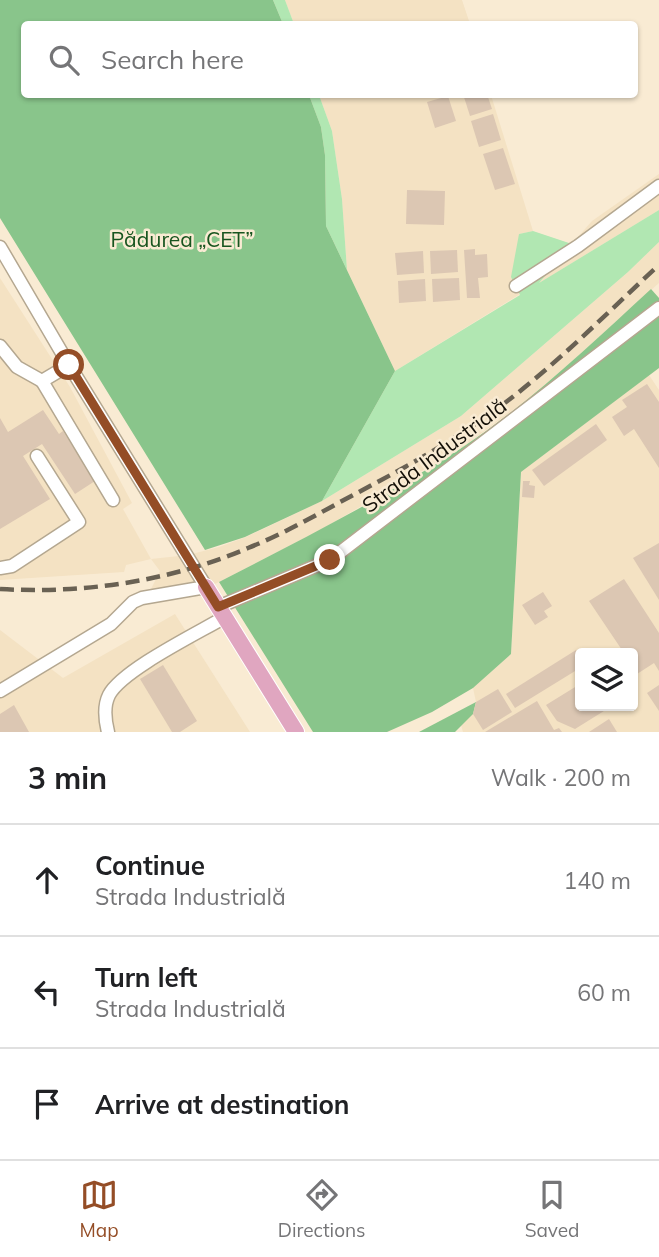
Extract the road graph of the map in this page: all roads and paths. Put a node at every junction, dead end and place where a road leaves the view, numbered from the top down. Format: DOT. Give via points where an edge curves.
graph roads {
  1 [pos="659,186"];
  2 [pos="0,247"];
  3 [pos="516,286"];
  4 [pos="659,308"];
  5 [pos="0,346"];
  6 [pos="69,365"];
  7 [pos="43,381"];
  8 [pos="37,456"];
  9 [pos="113,500"];
  10 [pos="0,568"];
  11 [pos="206,587"];
  12 [pos="222,612"];
  13 [pos="0,691"];
  14 [pos="108,732"];
  15 [pos="296,732"];
  1 -- 3 [label="street"];
  2 -- 6 [label="street"];
  4 -- 12 [label="street, Strada Industrială" via="330,560"];
  5 -- 7 [label="street" via="16,367"];
  6 -- 7 [label="street"];
  6 -- 11 [label="street"];
  7 -- 9 [label="street"];
  8 -- 10 [label="street" via="79,522 12,566"];
  11 -- 12 [label="main road"];
  11 -- 13 [label="street" via="133,602 111,624"];
  12 -- 14 [label="street, Strada Industrială" via="121,680 107,697"];
  12 -- 15 [label="main road"];
}
